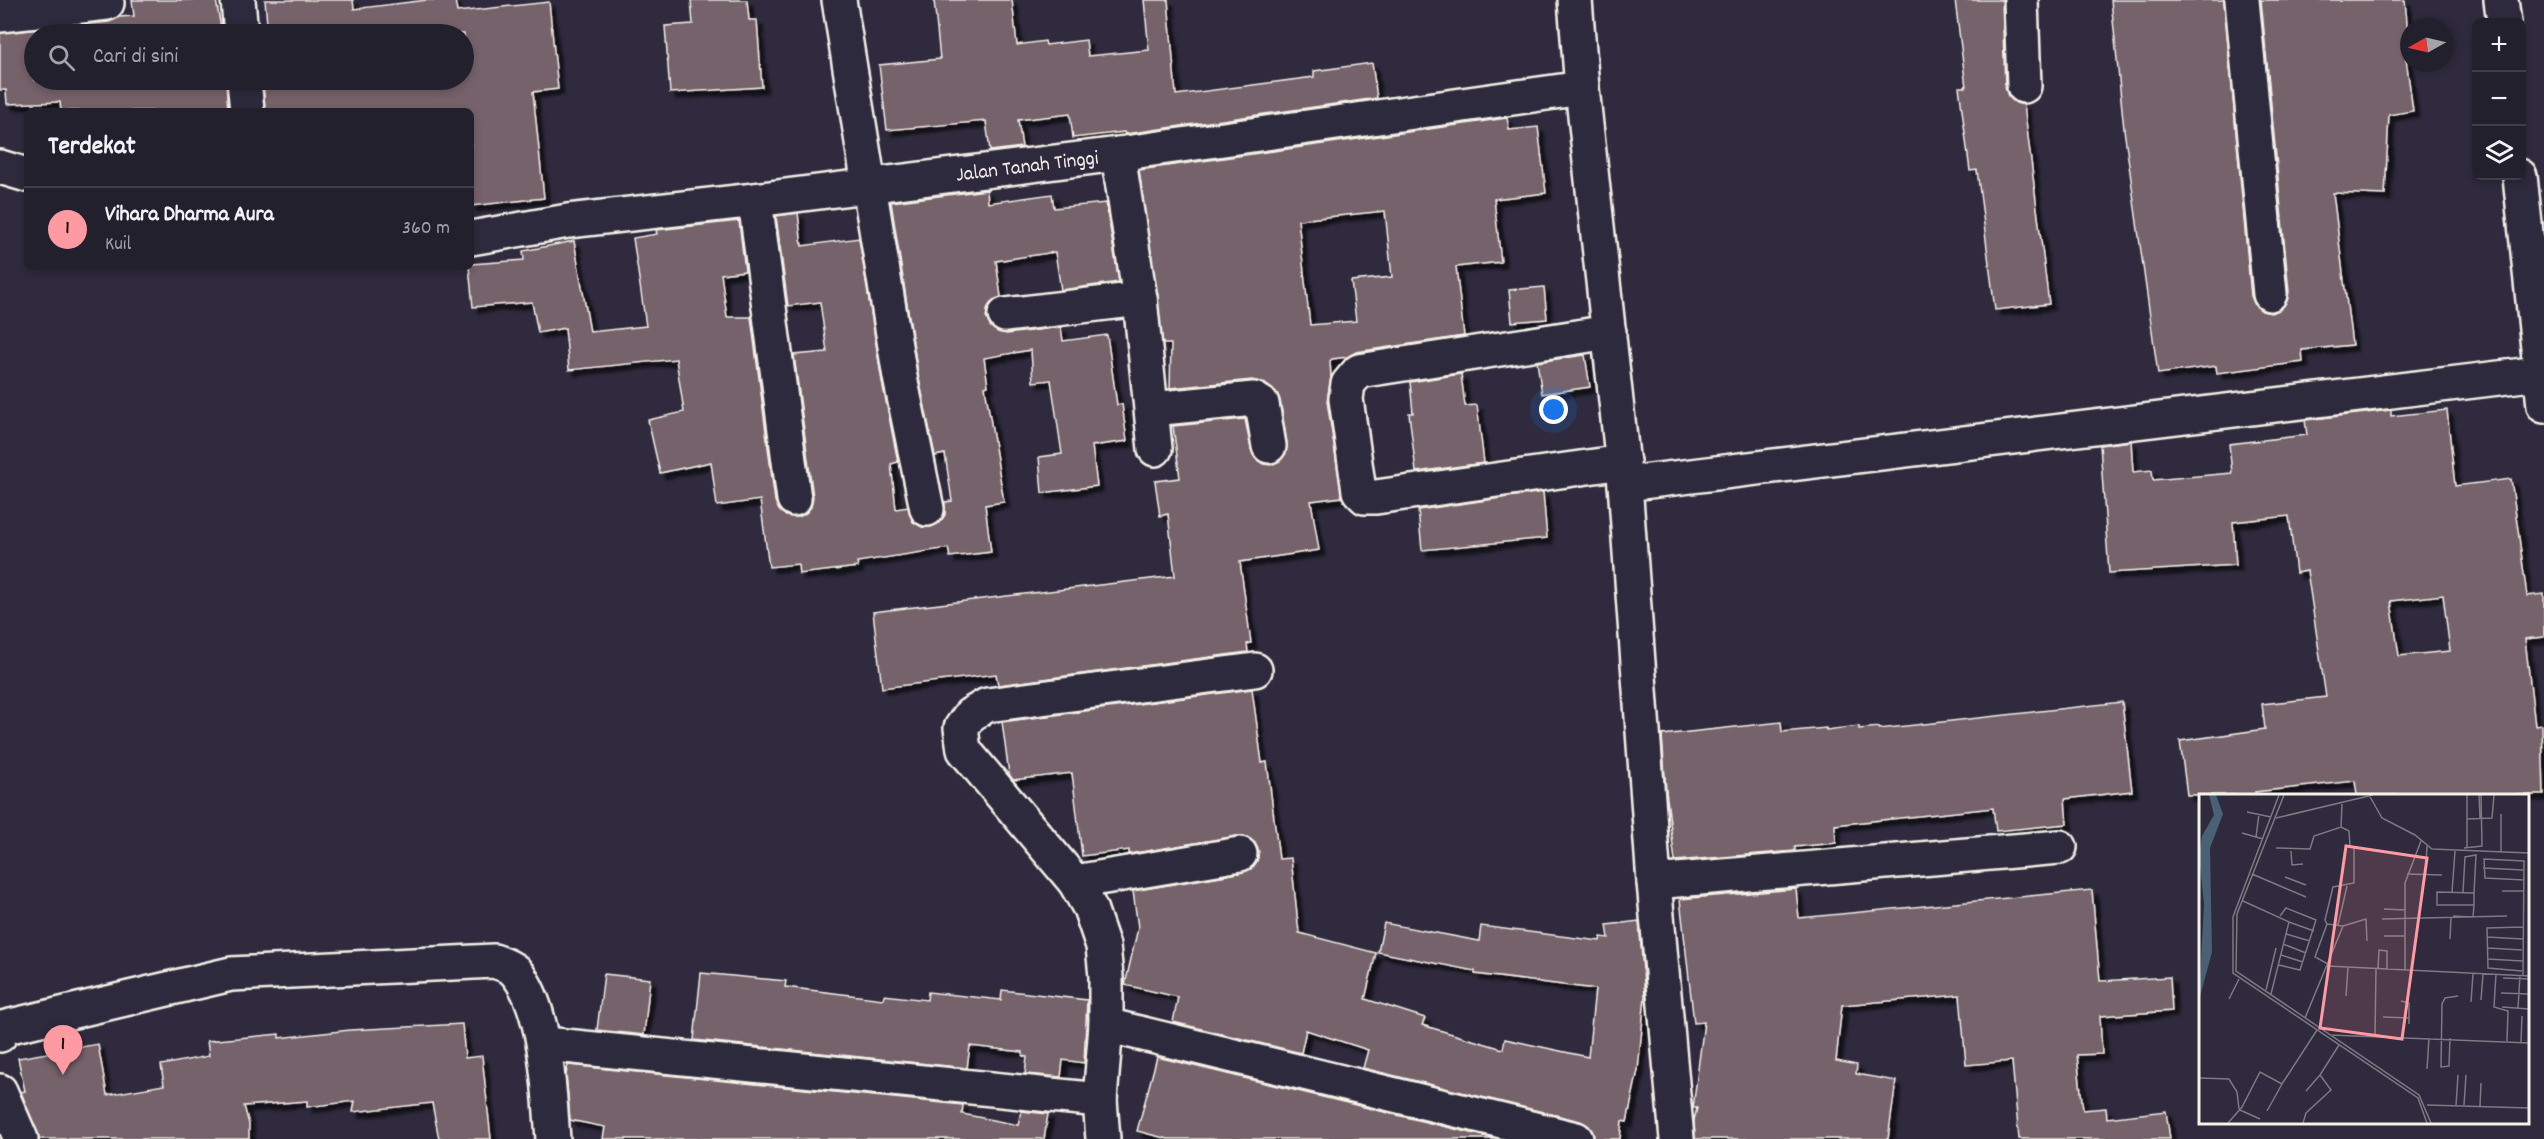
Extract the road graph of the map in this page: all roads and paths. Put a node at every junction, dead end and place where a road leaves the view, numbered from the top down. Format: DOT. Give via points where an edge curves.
graph roads {
  1 [pos="238,0"];
  2 [pos="839,0"];
  3 [pos="1575,0"];
  4 [pos="2021,0"];
  5 [pos="2242,0"];
  6 [pos="2500,0"];
  7 [pos="107,3"];
  8 [pos="0,15"];
  9 [pos="2503,18"];
  10 [pos="240,24"];
  11 [pos="2024,86"];
  12 [pos="1582,88"];
  13 [pos="245,90"];
  14 [pos="247,108"];
  15 [pos="1118,154"];
  16 [pos="0,167"];
  17 [pos="24,174"];
  18 [pos="2520,180"];
  19 [pos="870,184"];
  20 [pos="755,200"];
  21 [pos="474,237"];
  22 [pos="2270,294"];
  23 [pos="1140,299"];
  24 [pos="1005,315"];
  25 [pos="1609,332"];
  26 [pos="2540,373"];
  27 [pos="2544,406"];
  28 [pos="1152,409"];
  29 [pos="1269,446"];
  30 [pos="1155,449"];
  31 [pos="1624,473"];
  32 [pos="794,499"];
  33 [pos="927,509"];
  34 [pos="1255,670"];
  35 [pos="2060,847"];
  36 [pos="1240,854"];
  37 [pos="1075,882"];
  38 [pos="1654,882"];
  39 [pos="1106,1025"];
  40 [pos="0,1035"];
  41 [pos="545,1044"];
  42 [pos="0,1090"];
  43 [pos="1100,1100"];
  44 [pos="21,1139"];
  45 [pos="553,1139"];
  46 [pos="1103,1139"];
  47 [pos="1576,1139"];
  48 [pos="1677,1139"];
  1 -- 10 [label="street"];
  2 -- 19 [label="street"];
  3 -- 12 [label="street"];
  4 -- 11 [label="street"];
  5 -- 22 [label="street"];
  6 -- 9 [label="street"];
  7 -- 8 [label="street"];
  12 -- 15 [label="street, Jalan Tanah Tinggi"];
  12 -- 25 [label="street"];
  13 -- 14 [label="street"];
  15 -- 19 [label="street, Jalan Tanah Tinggi"];
  15 -- 23 [label="street"];
  16 -- 17 [label="street"];
  18 -- 26 [label="street"];
  19 -- 20 [label="street, Jalan Tanah Tinggi"];
  19 -- 33 [label="street" via="900,377"];
  20 -- 21 [label="street, Jalan Tanah Tinggi" via="568,221"];
  20 -- 32 [label="street"];
  23 -- 24 [label="street"];
  23 -- 28 [label="street"];
  25 -- 31 [label="street"];
  25 -- 31 [label="street" via="1359,371 1348,384 1346,399 1359,491 1365,497"];
  26 -- 27 [label="street"];
  26 -- 31 [label="street"];
  28 -- 29 [label="street" via="1254,399 1262,404"];
  28 -- 30 [label="street"];
  31 -- 38 [label="street"];
  34 -- 37 [label="street" via="987,705 970,716 961,728 963,750"];
  35 -- 38 [label="street"];
  36 -- 37 [label="street"];
  37 -- 39 [label="street" via="1090,908 1103,945"];
  38 -- 48 [label="street"];
  39 -- 43 [label="street"];
  39 -- 47 [label="street"];
  40 -- 41 [label="street" via="2,1028 231,974 494,961 514,969 528,992"];
  41 -- 43 [label="street"];
  41 -- 45 [label="street"];
  42 -- 44 [label="street"];
  43 -- 46 [label="street"];
}
